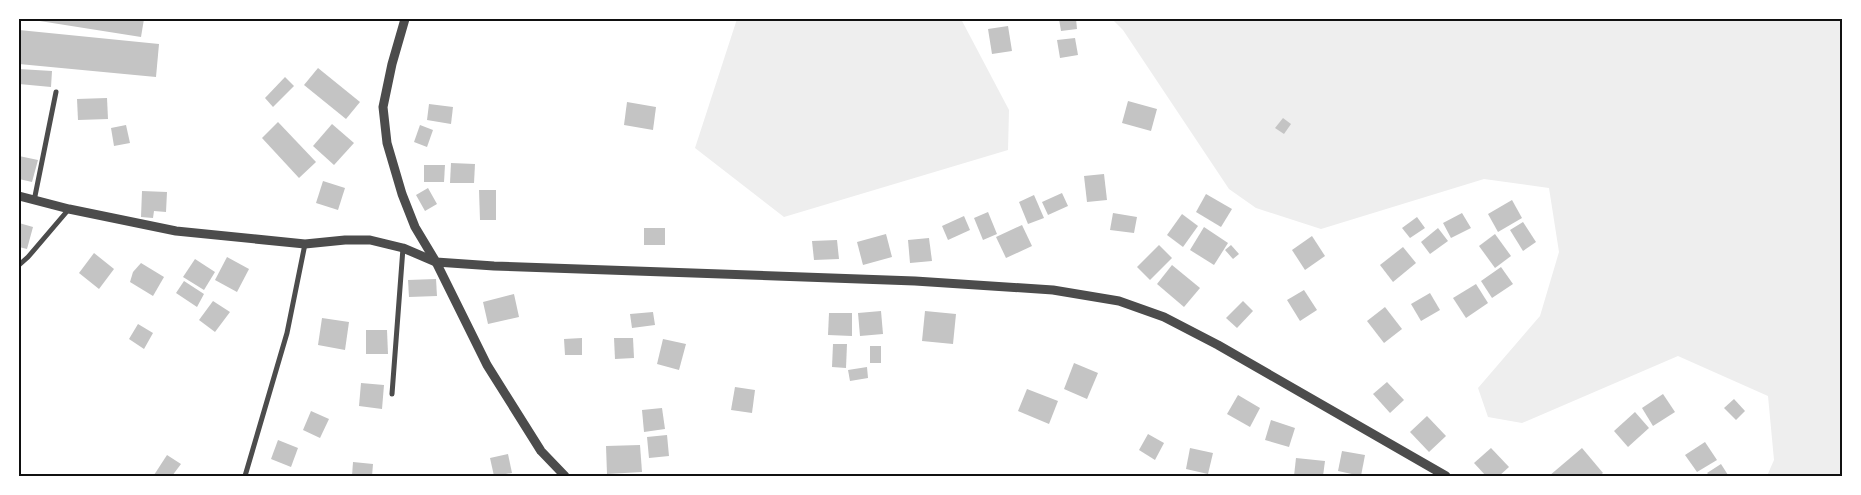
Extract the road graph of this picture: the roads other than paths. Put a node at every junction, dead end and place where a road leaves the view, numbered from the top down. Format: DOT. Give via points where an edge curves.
graph roads {
  1 [pos="404,19"];
  2 [pos="56,92"];
  3 [pos="19,196"];
  4 [pos="34,201"];
  5 [pos="69,209"];
  6 [pos="305,244"];
  7 [pos="403,248"];
  8 [pos="436,262"];
  9 [pos="19,265"];
  10 [pos="392,394"];
  11 [pos="245,476"];
  12 [pos="565,476"];
  13 [pos="1446,476"];
  1 -- 8 [label="street" via="384,108 387,142 415,227"];
  2 -- 4 [label="street"];
  3 -- 4 [label="street"];
  4 -- 5 [label="street"];
  5 -- 6 [label="street" via="176,232"];
  5 -- 9 [label="street"];
  6 -- 7 [label="street" via="370,240"];
  6 -- 11 [label="street" via="287,333"];
  7 -- 8 [label="street"];
  7 -- 10 [label="street"];
  8 -- 12 [label="street" via="487,365 541,451"];
  8 -- 13 [label="street" via="915,281 1053,290 1119,302 1164,317 1218,345"];
}
